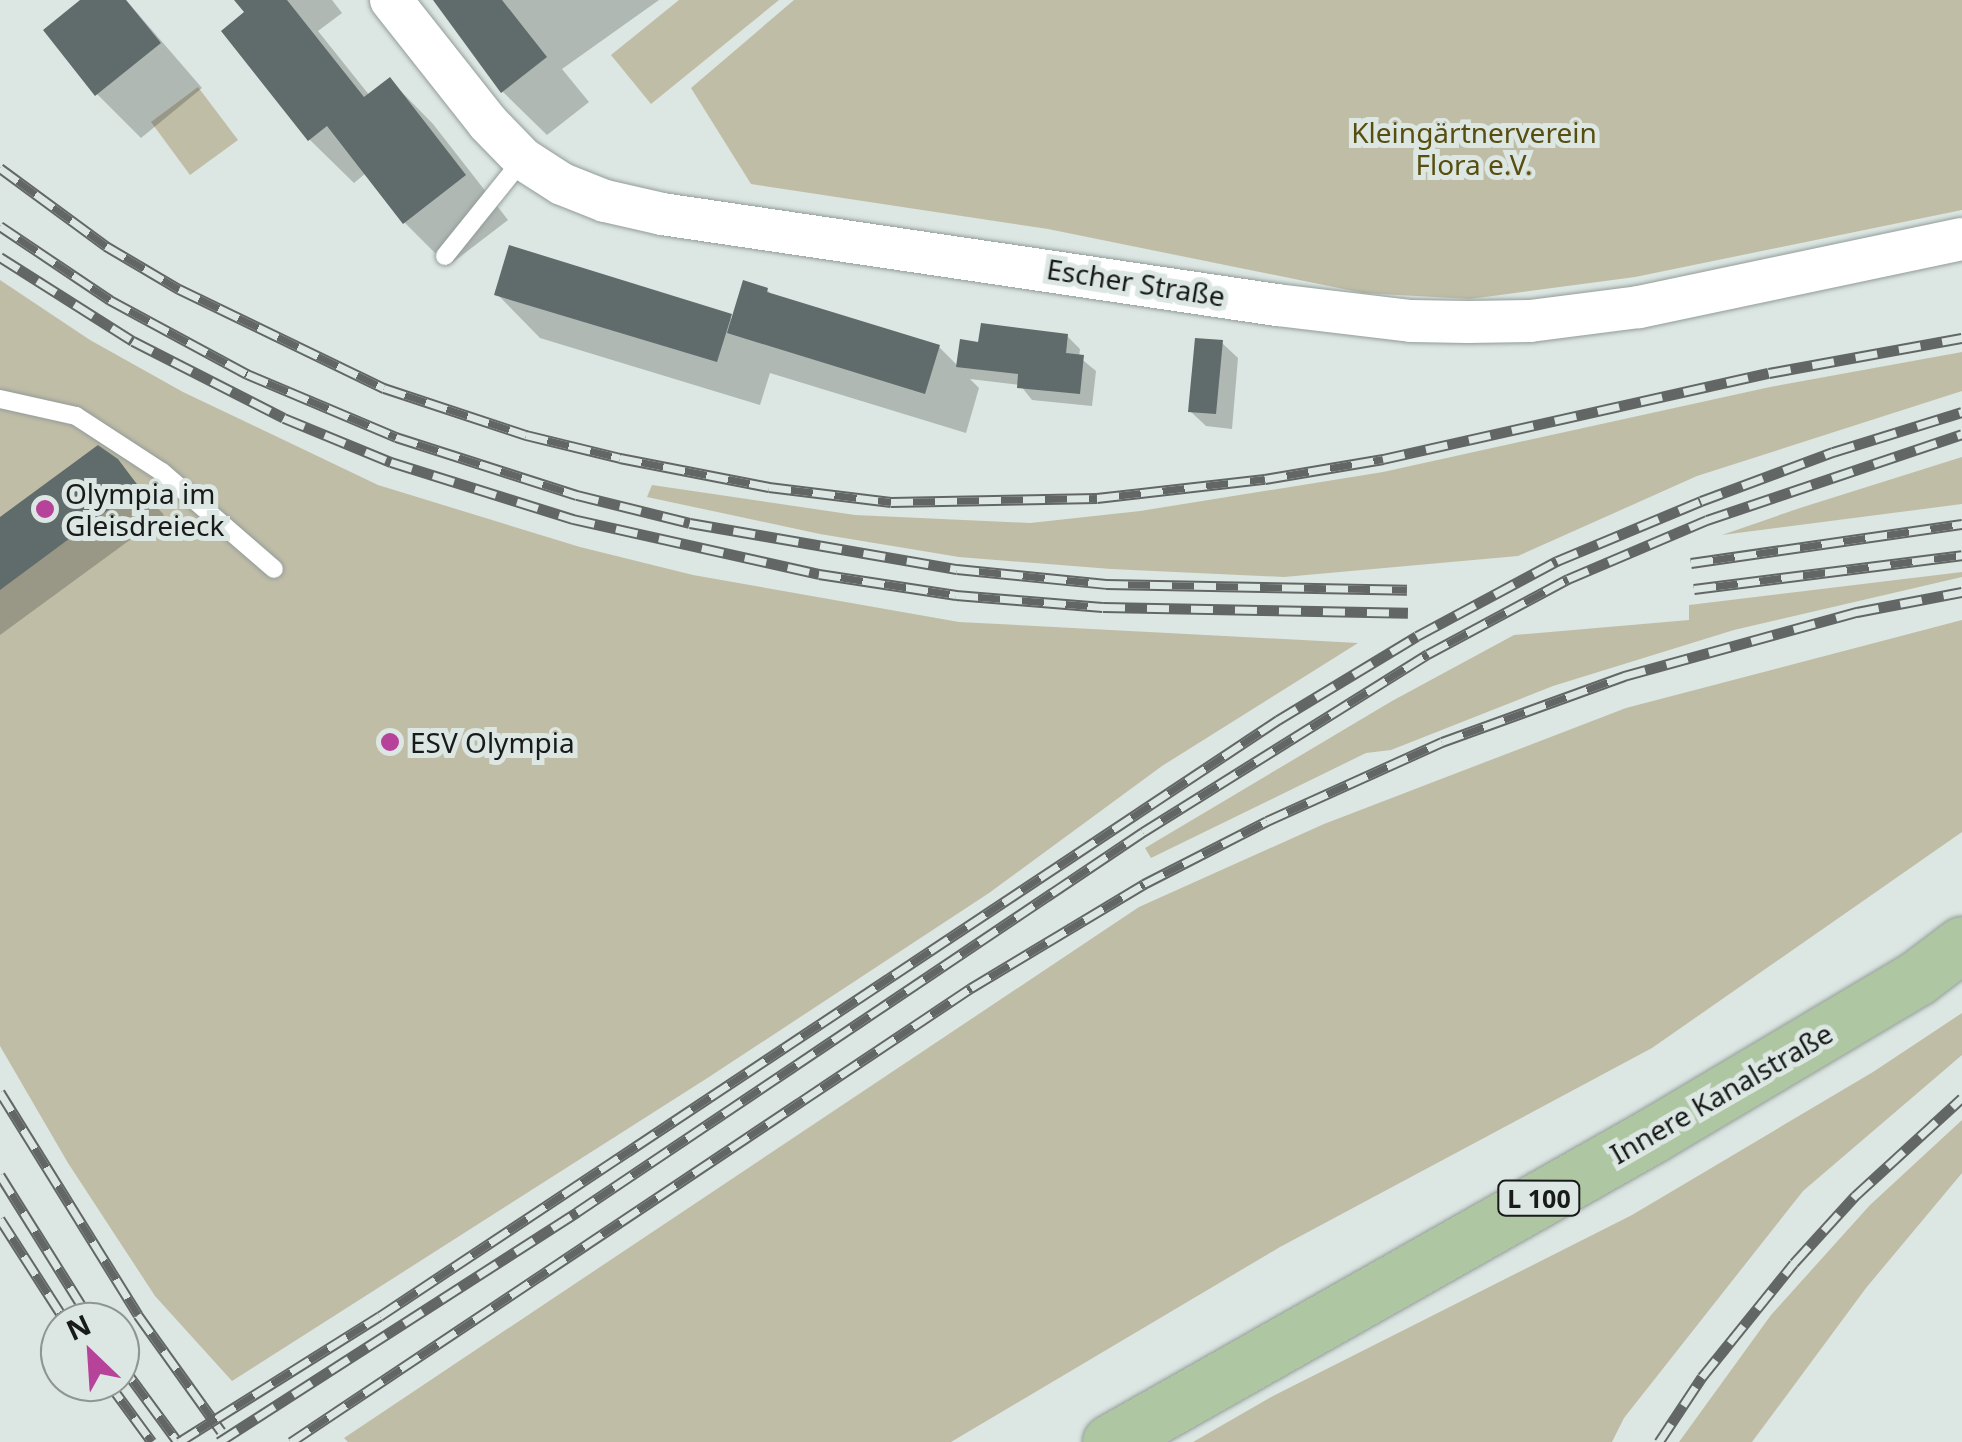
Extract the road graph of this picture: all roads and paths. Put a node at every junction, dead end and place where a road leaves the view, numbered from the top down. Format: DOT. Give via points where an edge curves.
graph roads {
  1 [pos="391,0"];
  2 [pos="523,159"];
  3 [pos="1962,239"];
  4 [pos="445,256"];
  5 [pos="0,399"];
  6 [pos="274,569"];
  7 [pos="1962,944"];
  8 [pos="1110,1442"];
  1 -- 2 [label="street, Escher Straße"];
  2 -- 3 [label="street, Escher Straße" via="562,184 662,214 1411,321 1530,322 1640,307"];
  2 -- 4 [label="lane"];
  5 -- 6 [label="lane" via="76,416 162,472"];
  7 -- 8 [label="main road, Innere Kanalstraße / L 100" via="1918,978 1684,1116"];
}
